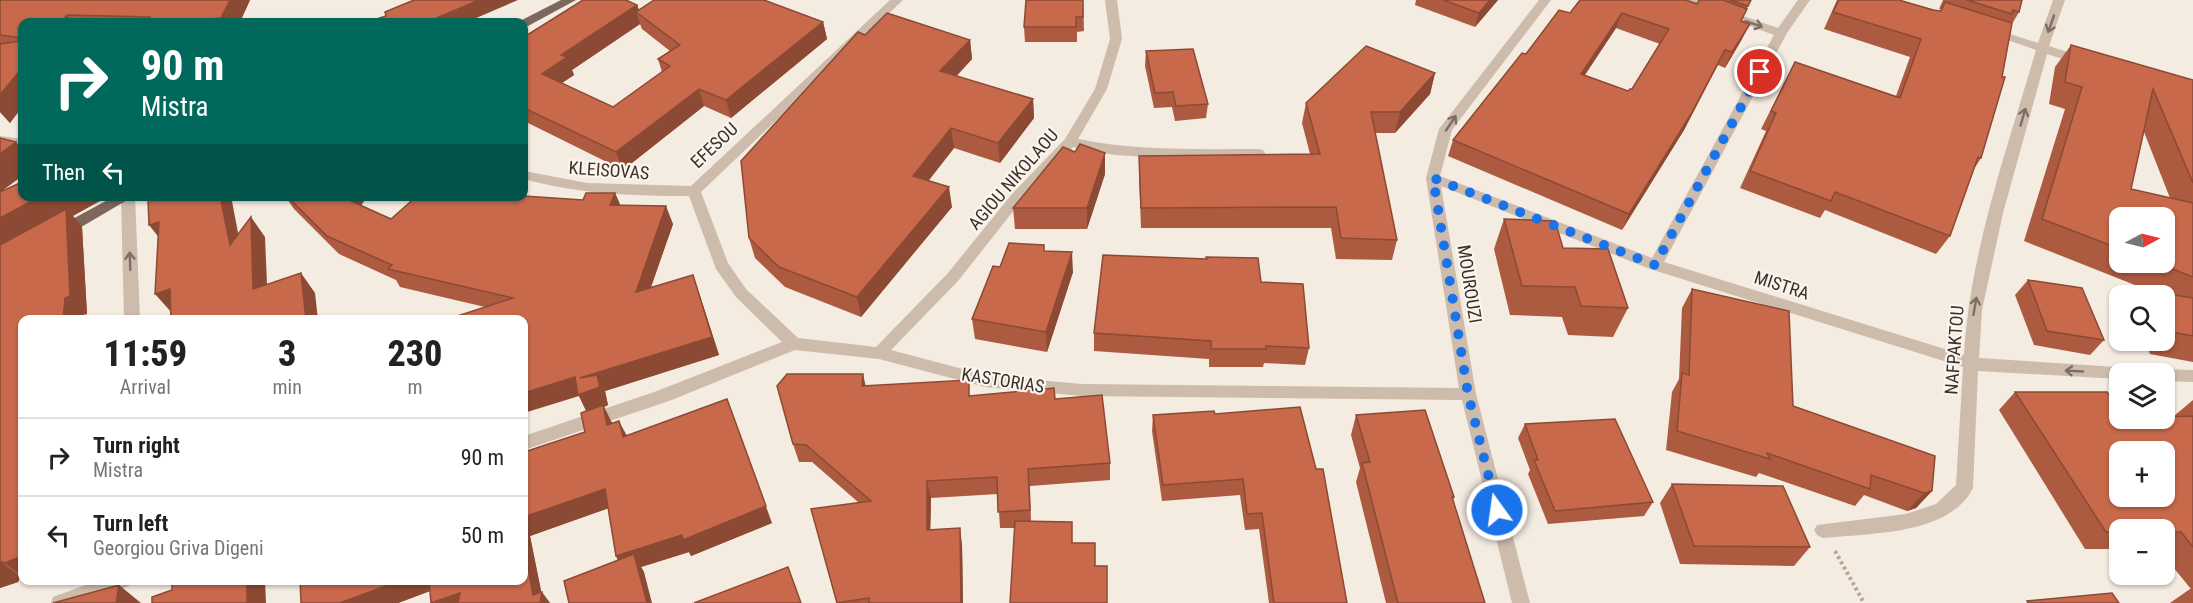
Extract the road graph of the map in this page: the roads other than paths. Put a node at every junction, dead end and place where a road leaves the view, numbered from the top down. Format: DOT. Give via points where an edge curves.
graph roads {
  1 [pos="570,0"];
  2 [pos="897,0"];
  3 [pos="1111,0"];
  4 [pos="1545,0"];
  5 [pos="1686,0"];
  6 [pos="1804,0"];
  7 [pos="2059,0"];
  8 [pos="528,22"];
  9 [pos="1977,28"];
  10 [pos="1781,33"];
  11 [pos="2042,49"];
  12 [pos="2096,65"];
  13 [pos="0,140"];
  14 [pos="18,142"];
  15 [pos="1070,142"];
  16 [pos="1258,153"];
  17 [pos="528,176"];
  18 [pos="1433,178"];
  19 [pos="694,191"];
  20 [pos="118,201"];
  21 [pos="127,201"];
  22 [pos="46,240"];
  23 [pos="1655,265"];
  24 [pos="132,315"];
  25 [pos="794,344"];
  26 [pos="879,353"];
  27 [pos="1972,364"];
  28 [pos="2109,373"];
  29 [pos="2175,375"];
  30 [pos="2193,376"];
  31 [pos="1468,394"];
  32 [pos="528,442"];
  33 [pos="1822,530"];
  34 [pos="109,585"];
  35 [pos="60,603"];
  36 [pos="1521,603"];
  1 -- 8 [label="main road"];
  2 -- 19 [label="street, EFESOU"];
  3 -- 15 [label="street, AGIOU NIKOLAOU" via="1116,39 1101,89"];
  18 -- 4 [label="street, MOUROUZI, one-way" via="1446,129"];
  5 -- 10 [label="street, one-way"];
  6 -- 10 [label="street"];
  7 -- 11 [label="street, NAFPAKTOU, one-way"];
  9 -- 11 [label="street"];
  10 -- 23 [label="street"];
  11 -- 12 [label="street"];
  27 -- 11 [label="street, NAFPAKTOU, one-way" via="1976,299"];
  13 -- 14 [label="street"];
  15 -- 16 [label="street" via="1148,153"];
  15 -- 26 [label="street, AGIOU NIKOLAOU" via="1017,197 953,277"];
  17 -- 19 [label="street, KLEISOVAS" via="553,184 624,191"];
  18 -- 23 [label="street, MISTRA"];
  18 -- 31 [label="street, MOUROUZI"];
  19 -- 25 [label="street, EFESOU" via="721,265 741,293"];
  20 -- 22 [label="main road"];
  24 -- 21 [label="street, one-way"];
  23 -- 27 [label="street, MISTRA"];
  25 -- 26 [label="street, KASTORIAS"];
  25 -- 32 [label="street, KASTORIAS" via="663,396"];
  26 -- 31 [label="street, KASTORIAS" via="985,381 1082,390"];
  28 -- 27 [label="street, MISTRA, one-way"];
  27 -- 33 [label="street, NAFPAKTOU" via="1964,488 1942,510 1906,522"];
  29 -- 30 [label="street"];
  31 -- 36 [label="street, MOUROUZI"];
  34 -- 35 [label="street"];
}
